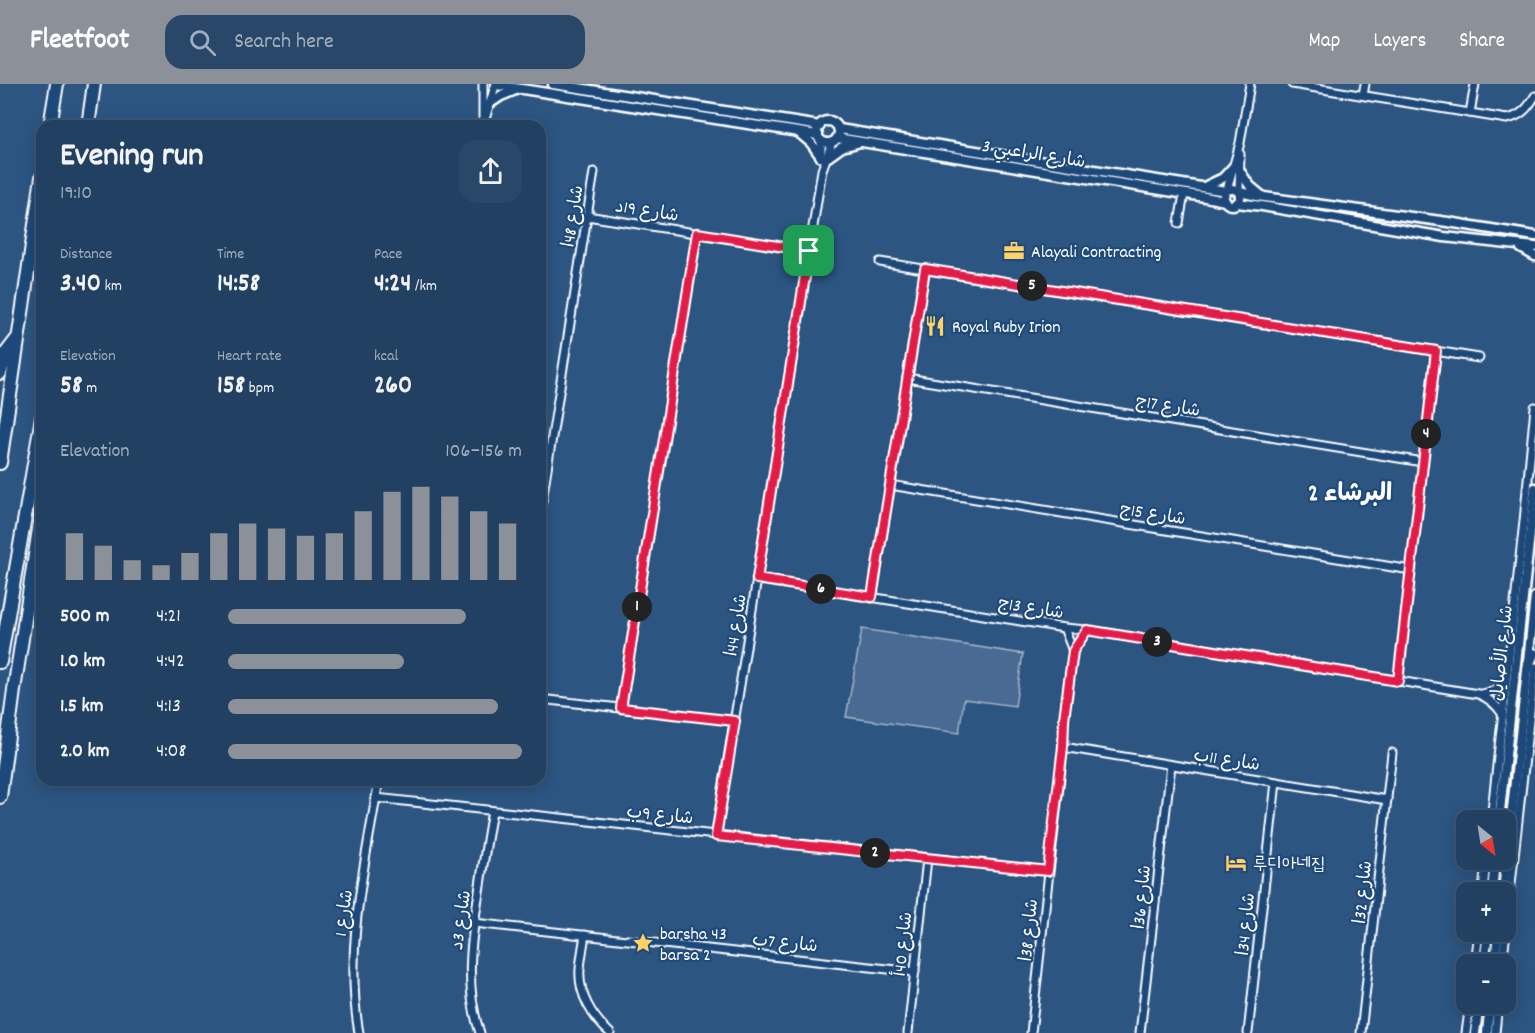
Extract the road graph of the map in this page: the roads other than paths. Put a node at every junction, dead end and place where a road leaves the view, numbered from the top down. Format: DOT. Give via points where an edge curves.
graph roads {
  1 [pos="57,84"];
  2 [pos="94,84"];
  3 [pos="483,84"];
  4 [pos="553,84"];
  5 [pos="1250,84"];
  6 [pos="1293,84"];
  7 [pos="1365,84"];
  8 [pos="1475,84"];
  9 [pos="496,85"];
  10 [pos="520,88"];
  11 [pos="1363,95"];
  12 [pos="1535,96"];
  13 [pos="489,104"];
  14 [pos="1470,113"];
  15 [pos="51,120"];
  16 [pos="89,120"];
  17 [pos="483,120"];
  18 [pos="484,120"];
  19 [pos="838,129"];
  20 [pos="797,132"];
  21 [pos="820,134"];
  22 [pos="835,140"];
  23 [pos="859,142"];
  24 [pos="824,157"];
  25 [pos="1237,168"];
  26 [pos="594,172"];
  27 [pos="1203,187"];
  28 [pos="1226,191"];
  29 [pos="1239,192"];
  30 [pos="1184,194"];
  31 [pos="1265,197"];
  32 [pos="1225,201"];
  33 [pos="1238,203"];
  34 [pos="587,216"];
  35 [pos="36,217"];
  36 [pos="1179,223"];
  37 [pos="697,233"];
  38 [pos="1534,234"];
  39 [pos="1509,245"];
  40 [pos="1535,247"];
  41 [pos="809,251"];
  42 [pos="1535,256"];
  43 [pos="880,262"];
  44 [pos="925,269"];
  45 [pos="18,338"];
  46 [pos="1436,351"];
  47 [pos="1479,358"];
  48 [pos="0,373"];
  49 [pos="908,378"];
  50 [pos="1535,406"];
  51 [pos="36,452"];
  52 [pos="1423,462"];
  53 [pos="0,463"];
  54 [pos="546,475"];
  55 [pos="890,485"];
  56 [pos="1535,488"];
  57 [pos="1528,522"];
  58 [pos="36,549"];
  59 [pos="1411,570"];
  60 [pos="757,579"];
  61 [pos="872,597"];
  62 [pos="1535,597"];
  63 [pos="1064,628"];
  64 [pos="1087,630"];
  65 [pos="1073,651"];
  66 [pos="1535,653"];
  67 [pos="0,662"];
  68 [pos="1535,666"];
  69 [pos="1527,672"];
  70 [pos="1507,675"];
  71 [pos="1398,681"];
  72 [pos="1478,694"];
  73 [pos="546,700"];
  74 [pos="621,708"];
  75 [pos="1503,715"];
  76 [pos="735,721"];
  77 [pos="1063,747"];
  78 [pos="1392,753"];
  79 [pos="1171,765"];
  80 [pos="1276,782"];
  81 [pos="378,786"];
  82 [pos="0,796"];
  83 [pos="376,798"];
  84 [pos="1386,800"];
  85 [pos="1492,810"];
  86 [pos="1500,810"];
  87 [pos="492,811"];
  88 [pos="716,836"];
  89 [pos="927,859"];
  90 [pos="1048,871"];
  91 [pos="1504,882"];
  92 [pos="1511,882"];
  93 [pos="474,923"];
  94 [pos="585,935"];
  95 [pos="915,972"];
  96 [pos="1469,1014"];
  97 [pos="1478,1014"];
  98 [pos="1489,1014"];
  99 [pos="1497,1014"];
  100 [pos="358,1033"];
  101 [pos="480,1033"];
  102 [pos="610,1033"];
  103 [pos="908,1033"];
  104 [pos="1031,1033"];
  105 [pos="1140,1033"];
  106 [pos="1248,1033"];
  107 [pos="1361,1033"];
  108 [pos="1466,1033"];
  109 [pos="1475,1033"];
  110 [pos="1487,1033"];
  111 [pos="1495,1033"];
  1 -- 15 [label="highway"];
  2 -- 16 [label="highway"];
  3 -- 9 [label="street"];
  3 -- 17 [label="street"];
  4 -- 21 [label="street"];
  5 -- 25 [label="street"];
  6 -- 11 [label="street"];
  7 -- 11 [label="street"];
  8 -- 14 [label="street"];
  9 -- 10 [label="street"];
  9 -- 13 [label="street"];
  10 -- 13 [label="street"];
  10 -- 20 [label="street"];
  11 -- 14 [label="street"];
  12 -- 14 [label="street" via="1515,116"];
  13 -- 18 [label="street"];
  19 -- 21 [label="street" via="835,124 825,123"];
  19 -- 22 [label="street"];
  19 -- 27 [label="street, شارع الراعبي 3"];
  20 -- 21 [label="street"];
  20 -- 24 [label="street"];
  21 -- 22 [label="street" via="828,143"];
  21 -- 24 [label="street, شارع 44ا"];
  22 -- 23 [label="street, شارع الراعبي 3"];
  22 -- 24 [label="street, شارع 44ا"];
  23 -- 24 [label="street"];
  23 -- 30 [label="street, شارع الراعبي 3"];
  24 -- 41 [label="street, شارع 44ا"];
  25 -- 27 [label="street"];
  25 -- 28 [label="street"];
  25 -- 29 [label="street"];
  25 -- 31 [label="street" via="1250,186"];
  26 -- 34 [label="street, شارع 48ا"];
  27 -- 28 [label="street, شارع الراعبي 3"];
  28 -- 29 [label="street" via="1233,188"];
  28 -- 32 [label="street"];
  29 -- 31 [label="street"];
  29 -- 33 [label="street"];
  30 -- 32 [label="street, شارع الراعبي 3"];
  30 -- 36 [label="street"];
  31 -- 38 [label="street"];
  32 -- 33 [label="street" via="1231,205"];
  33 -- 39 [label="street"];
  34 -- 37 [label="street, شارع 19د"];
  34 -- 54 [label="street, شارع 48ا"];
  35 -- 45 [label="highway"];
  37 -- 41 [label="street, شارع 19د"];
  37 -- 74 [label="street"];
  39 -- 40 [label="street"];
  39 -- 42 [label="street"];
  41 -- 60 [label="street, شارع 44ا"];
  43 -- 44 [label="street"];
  44 -- 46 [label="street"];
  44 -- 49 [label="street"];
  45 -- 48 [label="highway" via="7,352"];
  45 -- 53 [label="highway"];
  46 -- 47 [label="street"];
  46 -- 52 [label="street"];
  49 -- 52 [label="street, شارع 17ج"];
  49 -- 55 [label="street"];
  50 -- 57 [label="street"];
  51 -- 67 [label="highway"];
  52 -- 59 [label="street"];
  55 -- 59 [label="street, شارع 15ج"];
  55 -- 61 [label="street"];
  56 -- 57 [label="street, شارع الأصايل"];
  57 -- 70 [label="street"];
  57 -- 86 [label="street, شارع الأصايل"];
  58 -- 82 [label="highway"];
  59 -- 71 [label="street"];
  60 -- 61 [label="street, شارع 13ج"];
  60 -- 76 [label="street, شارع 44ا"];
  61 -- 63 [label="street, شارع 13ج"];
  62 -- 69 [label="street, شارع الأصايل"];
  63 -- 64 [label="street, شارع 13ج"];
  63 -- 65 [label="street, شارع 38ا"];
  64 -- 65 [label="street, شارع 38ا"];
  64 -- 71 [label="street, شارع 13ج"];
  65 -- 77 [label="street, شارع 38ا"];
  66 -- 69 [label="street"];
  68 -- 92 [label="street"];
  69 -- 91 [label="street, شارع الأصايل"];
  70 -- 72 [label="street" via="1499,688"];
  70 -- 75 [label="street"];
  71 -- 72 [label="street, شارع 13ج"];
  72 -- 75 [label="street, شارع 13ج" via="1495,704"];
  73 -- 74 [label="street"];
  74 -- 76 [label="street"];
  75 -- 85 [label="street"];
  76 -- 88 [label="street, شارع 44ا"];
  77 -- 79 [label="street, شارع 11ب"];
  77 -- 90 [label="street, شارع 38ا"];
  78 -- 84 [label="street, شارع 32ا"];
  79 -- 80 [label="street, شارع 11ب"];
  79 -- 105 [label="street, شارع 36ا"];
  80 -- 84 [label="street, شارع 11ب"];
  80 -- 106 [label="street, شارع 34ا"];
  81 -- 83 [label="street, شارع 1"];
  83 -- 87 [label="street, شارع 9ب"];
  83 -- 100 [label="street, شارع 1" via="353,953"];
  84 -- 107 [label="street, شارع 32ا"];
  87 -- 88 [label="street, شارع 9ب"];
  87 -- 93 [label="street, شارع 3د"];
  88 -- 89 [label="street, شارع 9ب"];
  89 -- 90 [label="street, شارع 9ب"];
  89 -- 95 [label="street, شارع 40أ"];
  90 -- 104 [label="street, شارع 38ا"];
  93 -- 94 [label="street, شارع 7ب"];
  93 -- 101 [label="street, شارع 3د" via="470,977"];
  94 -- 95 [label="street, شارع 7ب"];
  94 -- 102 [label="street" via="580,970 582,988 591,1012"];
  95 -- 103 [label="street, شارع 40أ"];
  96 -- 108 [label="street"];
  97 -- 109 [label="street"];
  98 -- 110 [label="street"];
  99 -- 111 [label="street"];
}
